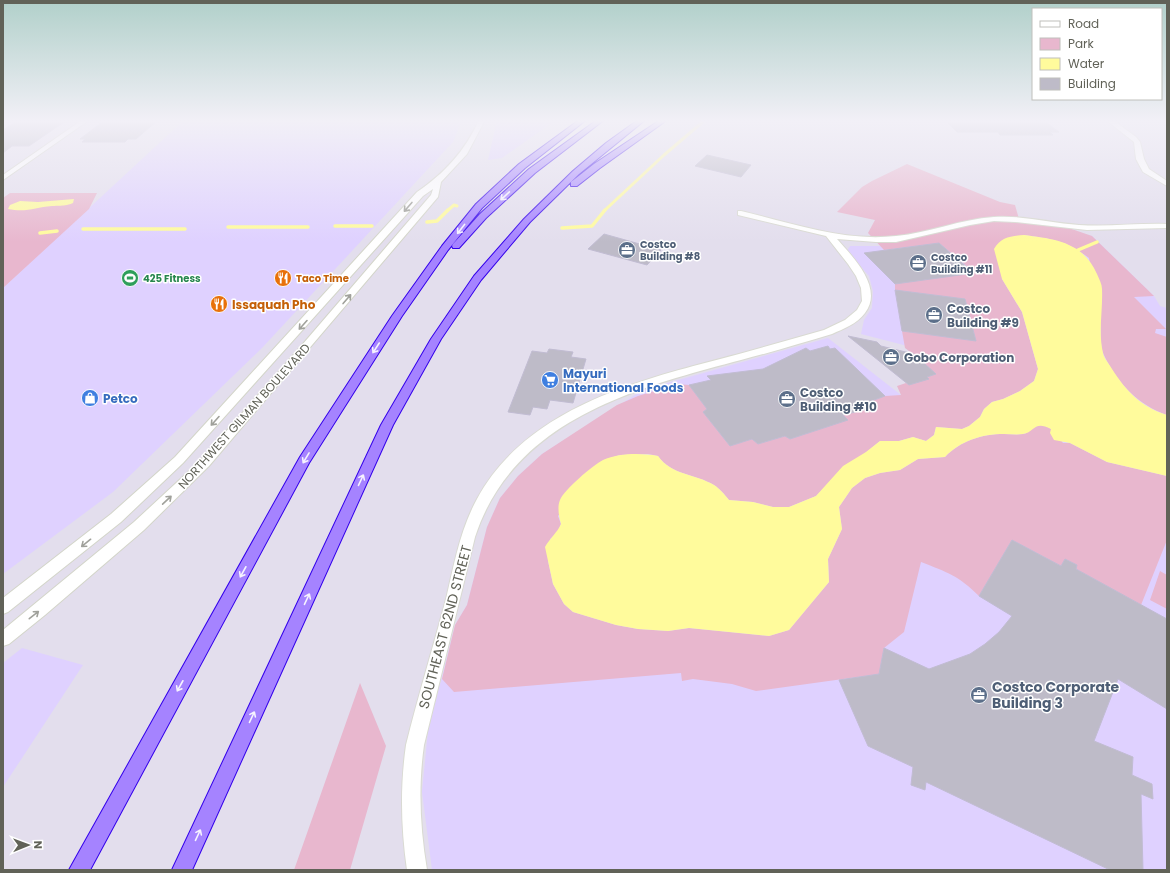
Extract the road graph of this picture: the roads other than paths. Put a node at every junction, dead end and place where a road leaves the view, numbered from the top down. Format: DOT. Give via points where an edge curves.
graph roads {
  1 [pos="29,161"];
  2 [pos="457,161"];
  3 [pos="529,161"];
  4 [pos="546,161"];
  5 [pos="589,161"];
  6 [pos="605,161"];
  7 [pos="1141,161"];
  8 [pos="6,177"];
  9 [pos="438,183"];
  10 [pos="1167,184"];
  11 [pos="3,186"];
  12 [pos="741,212"];
  13 [pos="1167,220"];
  14 [pos="527,221"];
  15 [pos="1140,225"];
  16 [pos="1167,226"];
  17 [pos="829,235"];
  18 [pos="397,316"];
  19 [pos="3,607"];
  20 [pos="3,639"];
  21 [pos="79,870"];
  22 [pos="182,870"];
  23 [pos="417,870"];
  1 -- 8 [label="street"];
  2 -- 9 [label="street, NORTHWEST GILMAN BOULEVARD"];
  3 -- 18 [label="highway, one-way" via="479,206 445,248"];
  4 -- 18 [label="highway, one-way" via="483,216"];
  5 -- 14 [label="highway"];
  6 -- 14 [label="highway"];
  7 -- 10 [label="street" via="1146,170"];
  8 -- 11 [label="street"];
  9 -- 19 [label="street, NORTHWEST GILMAN BOULEVARD, one-way" via="420,194 253,380 158,481 116,518"];
  20 -- 9 [label="street, NORTHWEST GILMAN BOULEVARD, one-way" via="139,526 205,463 412,223 435,195"];
  12 -- 17 [label="street"];
  13 -- 15 [label="street"];
  22 -- 14 [label="highway, one-way" via="387,425 425,358 463,299 493,259"];
  15 -- 16 [label="street"];
  15 -- 17 [label="street" via="1077,227 1019,219 993,219 896,239"];
  17 -- 23 [label="street, SOUTHEAST 62ND STREET" via="860,272 866,288 865,306 860,315 851,322 823,334 638,385 588,407 533,442 503,472 483,500 473,524 415,745 410,808"];
  18 -- 21 [label="highway, one-way" via="304,460"];
}
